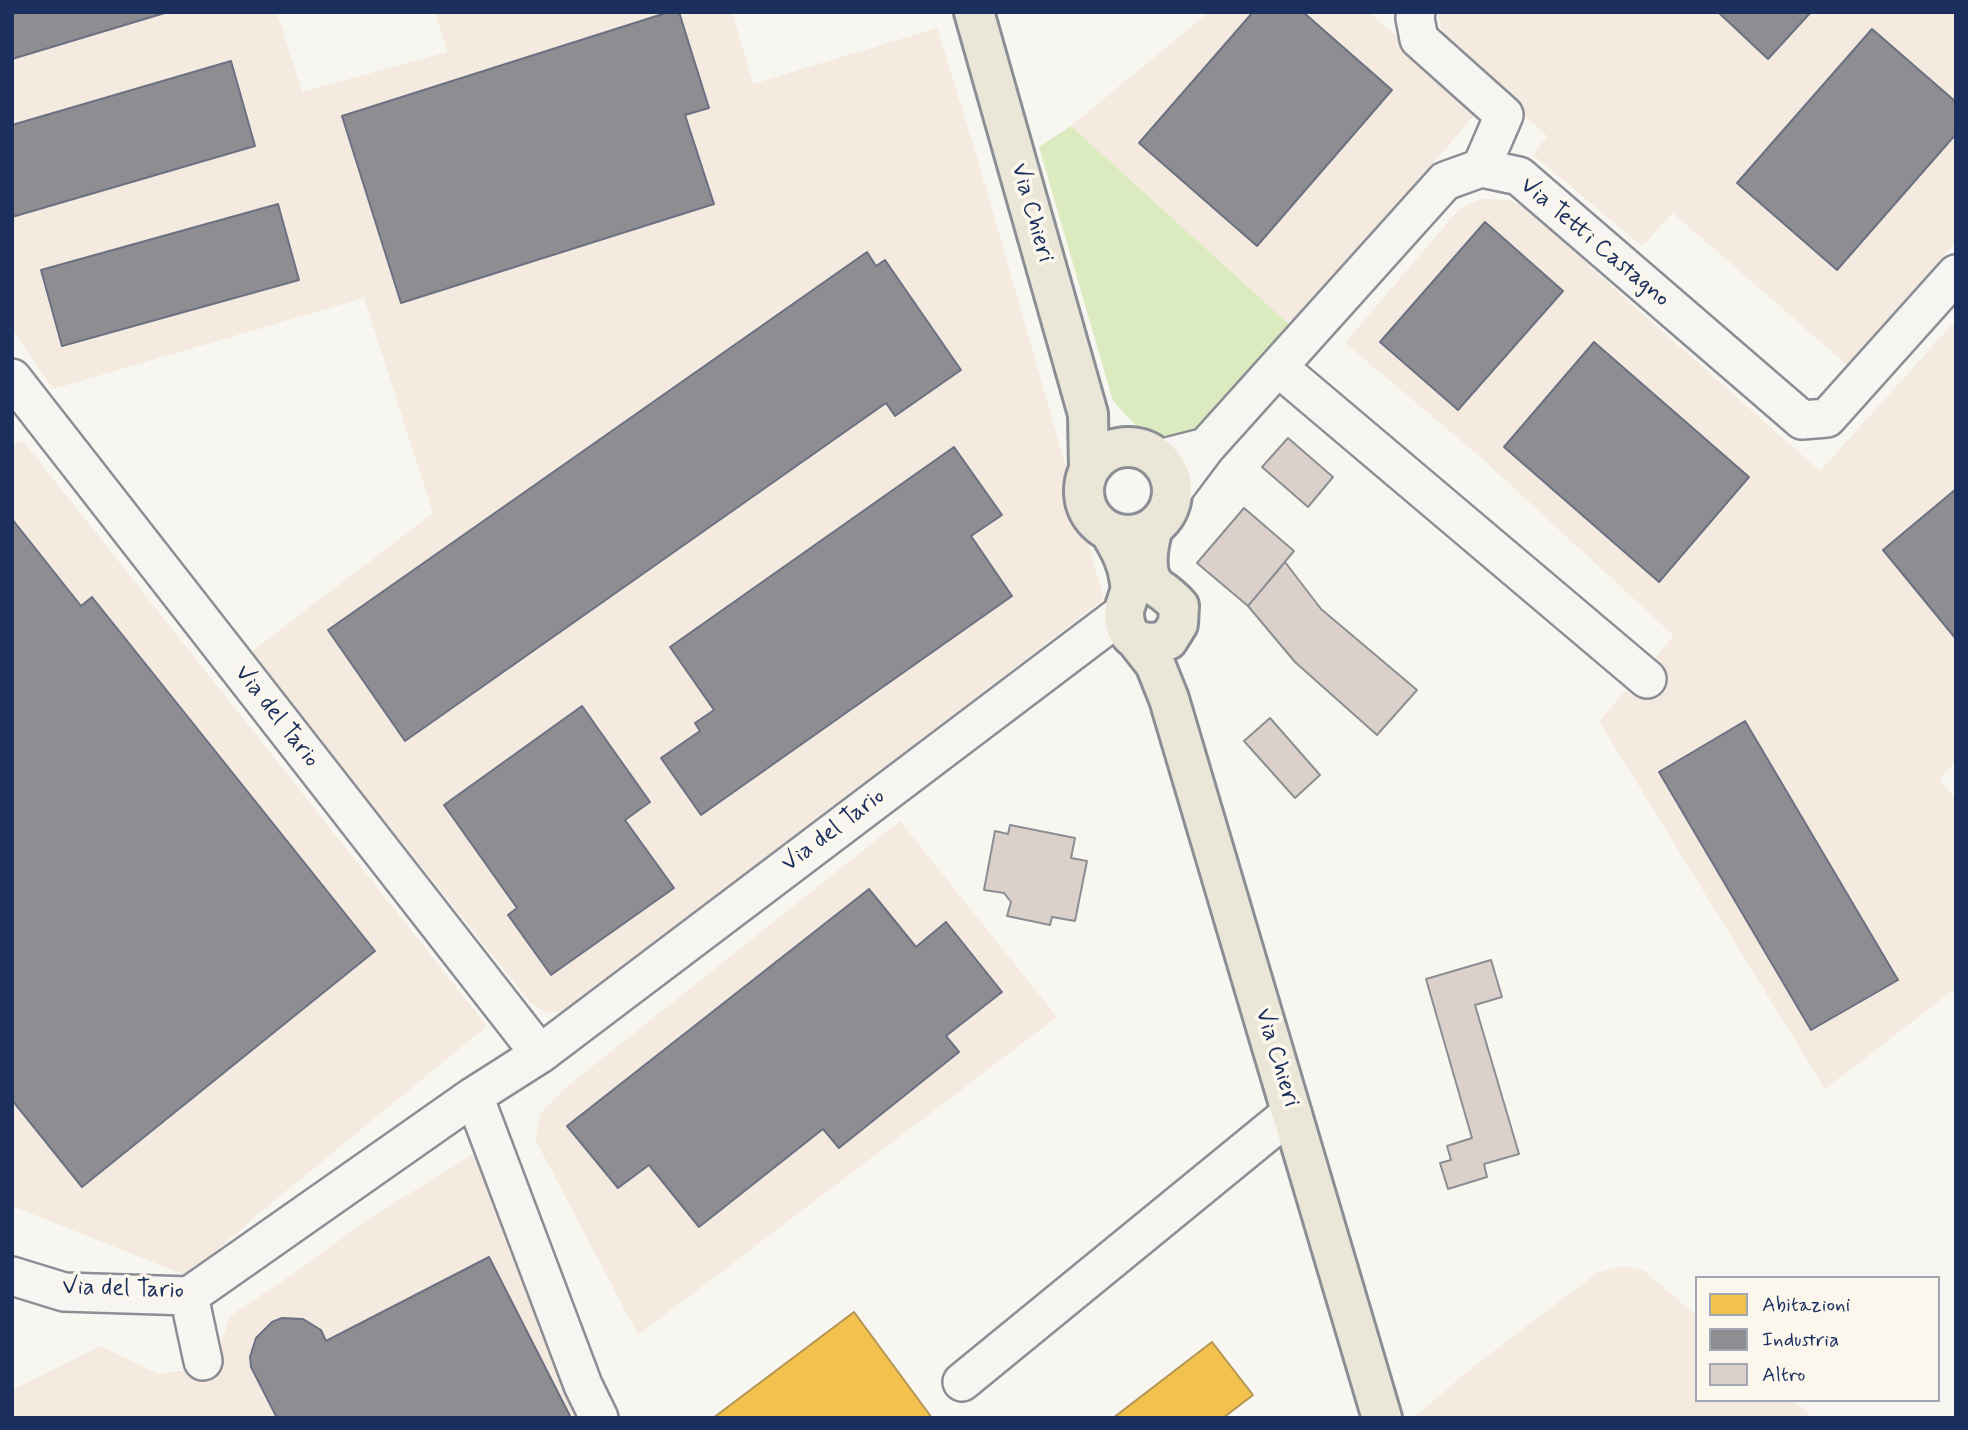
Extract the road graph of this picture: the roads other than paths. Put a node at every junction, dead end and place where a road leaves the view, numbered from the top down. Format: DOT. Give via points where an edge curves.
graph roads {
  1 [pos="974,12"];
  2 [pos="1416,12"];
  3 [pos="1480,169"];
  4 [pos="1956,274"];
  5 [pos="1278,367"];
  6 [pos="12,378"];
  7 [pos="1088,414"];
  8 [pos="1152,465"];
  9 [pos="1088,470"];
  10 [pos="1153,528"];
  11 [pos="1110,532"];
  12 [pos="1178,624"];
  13 [pos="1120,629"];
  14 [pos="1647,679"];
  15 [pos="1169,699"];
  16 [pos="540,1054"];
  17 [pos="474,1096"];
  18 [pos="1292,1112"];
  19 [pos="12,1276"];
  20 [pos="190,1296"];
  21 [pos="203,1361"];
  22 [pos="962,1382"];
  23 [pos="599,1418"];
  24 [pos="1382,1418"];
  1 -- 7 [label="main road, Via Chieri"];
  2 -- 3 [label="street" via="1419,39 1504,115"];
  3 -- 4 [label="street, Via Tetti Castagno" via="1519,176 1802,420 1827,418"];
  3 -- 5 [label="street, Via Tetti Castagno" via="1445,181"];
  5 -- 8 [label="street, Via Tetti Castagno" via="1206,447"];
  5 -- 14 [label="street"];
  6 -- 16 [label="street, Via del Tario"];
  7 -- 8 [label="main road"];
  7 -- 9 [label="main road, Via Chieri"];
  8 -- 9 [label="main road" via="1110,450"];
  8 -- 10 [label="main road, Via Chieri" via="1171,505"];
  9 -- 11 [label="main road, Via Chieri" via="1084,499 1098,524"];
  10 -- 11 [label="main road" via="1125,536"];
  10 -- 12 [label="main road, Via Chieri" via="1147,554 1152,580 1179,606"];
  11 -- 13 [label="main road, Via Chieri" via="1125,556 1131,586"];
  12 -- 13 [label="main road" via="1168,640 1151,645"];
  12 -- 15 [label="main road, Via Chieri"];
  13 -- 15 [label="main road, Via Chieri" via="1155,664"];
  13 -- 16 [label="street, Via del Tario"];
  15 -- 18 [label="main road, Via Chieri"];
  16 -- 17 [label="street, Via del Tario"];
  17 -- 20 [label="street, Via del Tario"];
  17 -- 23 [label="street"];
  18 -- 22 [label="street"];
  18 -- 24 [label="main road, Via Chieri"];
  19 -- 20 [label="street, Via del Tario" via="64,1292"];
  20 -- 21 [label="street"];
}
